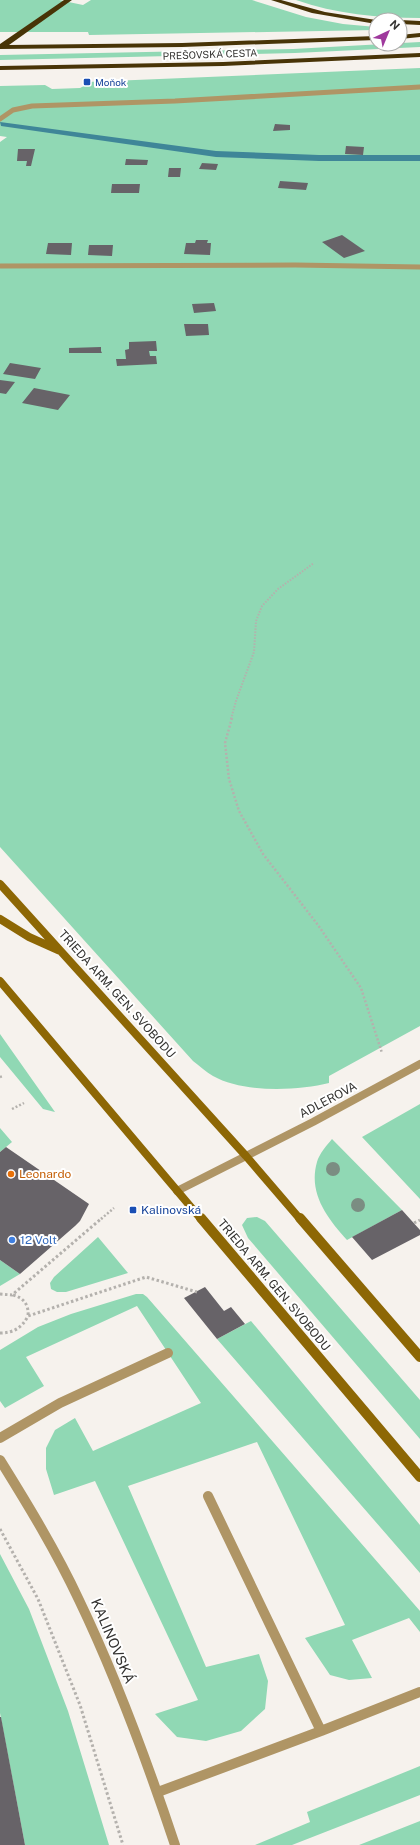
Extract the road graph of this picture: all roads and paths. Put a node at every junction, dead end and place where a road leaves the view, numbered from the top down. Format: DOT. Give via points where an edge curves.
graph roads {
  1 [pos="69,0"];
  2 [pos="274,0"];
  3 [pos="368,21"];
  4 [pos="408,22"];
  5 [pos="420,23"];
  6 [pos="420,35"];
  7 [pos="408,36"];
  8 [pos="368,38"];
  9 [pos="0,48"];
  10 [pos="420,56"];
  11 [pos="0,68"];
  12 [pos="420,87"];
  13 [pos="0,118"];
  14 [pos="0,266"];
  15 [pos="420,267"];
  16 [pos="314,563"];
  17 [pos="0,884"];
  18 [pos="0,919"];
  19 [pos="61,951"];
  20 [pos="0,981"];
  21 [pos="382,1053"];
  22 [pos="420,1064"];
  23 [pos="24,1103"];
  24 [pos="12,1109"];
  25 [pos="246,1156"];
  26 [pos="177,1191"];
  27 [pos="114,1208"];
  28 [pos="420,1220"];
  29 [pos="414,1223"];
  30 [pos="197,1292"];
  31 [pos="0,1294"];
  32 [pos="12,1295"];
  33 [pos="28,1316"];
  34 [pos="0,1333"];
  35 [pos="168,1353"];
  36 [pos="420,1357"];
  37 [pos="0,1438"];
  38 [pos="0,1460"];
  39 [pos="420,1478"];
  40 [pos="208,1496"];
  41 [pos="0,1530"];
  42 [pos="420,1692"];
  43 [pos="321,1731"];
  44 [pos="158,1792"];
  45 [pos="122,1845"];
  46 [pos="175,1845"];
  1 -- 9 [label="highway"];
  2 -- 3 [label="highway" via="302,9"];
  4 -- 5 [label="highway"];
  6 -- 7 [label="highway"];
  8 -- 9 [label="highway, PREŠOVSKÁ CESTA"];
  10 -- 11 [label="highway, PREŠOVSKÁ CESTA" via="223,64"];
  12 -- 13 [label="street" via="175,101 32,106 13,110"];
  14 -- 15 [label="street" via="295,264"];
  16 -- 21 [label="path" via="278,590 262,606 256,621 254,652 236,701 225,743 229,779 239,811 263,854 318,925 361,988"];
  17 -- 19 [label="street, TRIEDA ARM. GEN. SVOBODU"];
  18 -- 19 [label="street" via="29,937"];
  19 -- 25 [label="street, TRIEDA ARM. GEN. SVOBODU"];
  20 -- 26 [label="street, TRIEDA ARM. GEN. SVOBODU"];
  22 -- 25 [label="street, ADLEROVA"];
  23 -- 24 [label="path"];
  25 -- 26 [label="street, ADLEROVA"];
  25 -- 36 [label="street, TRIEDA ARM. GEN. SVOBODU"];
  26 -- 39 [label="street, TRIEDA ARM. GEN. SVOBODU"];
  27 -- 32 [label="path"];
  28 -- 29 [label="path"];
  30 -- 33 [label="path" via="146,1277"];
  31 -- 32 [label="path"];
  32 -- 33 [label="path" via="26,1303"];
  33 -- 34 [label="path" via="26,1322 17,1330"];
  35 -- 37 [label="street" via="60,1403"];
  38 -- 44 [label="street, KALINOVSKÁ" via="30,1506 77,1594 132,1721"];
  40 -- 43 [label="street"];
  41 -- 45 [label="path" via="38,1599 80,1705"];
  42 -- 43 [label="street"];
  43 -- 44 [label="street"];
  44 -- 46 [label="street, KALINOVSKÁ"];
}
